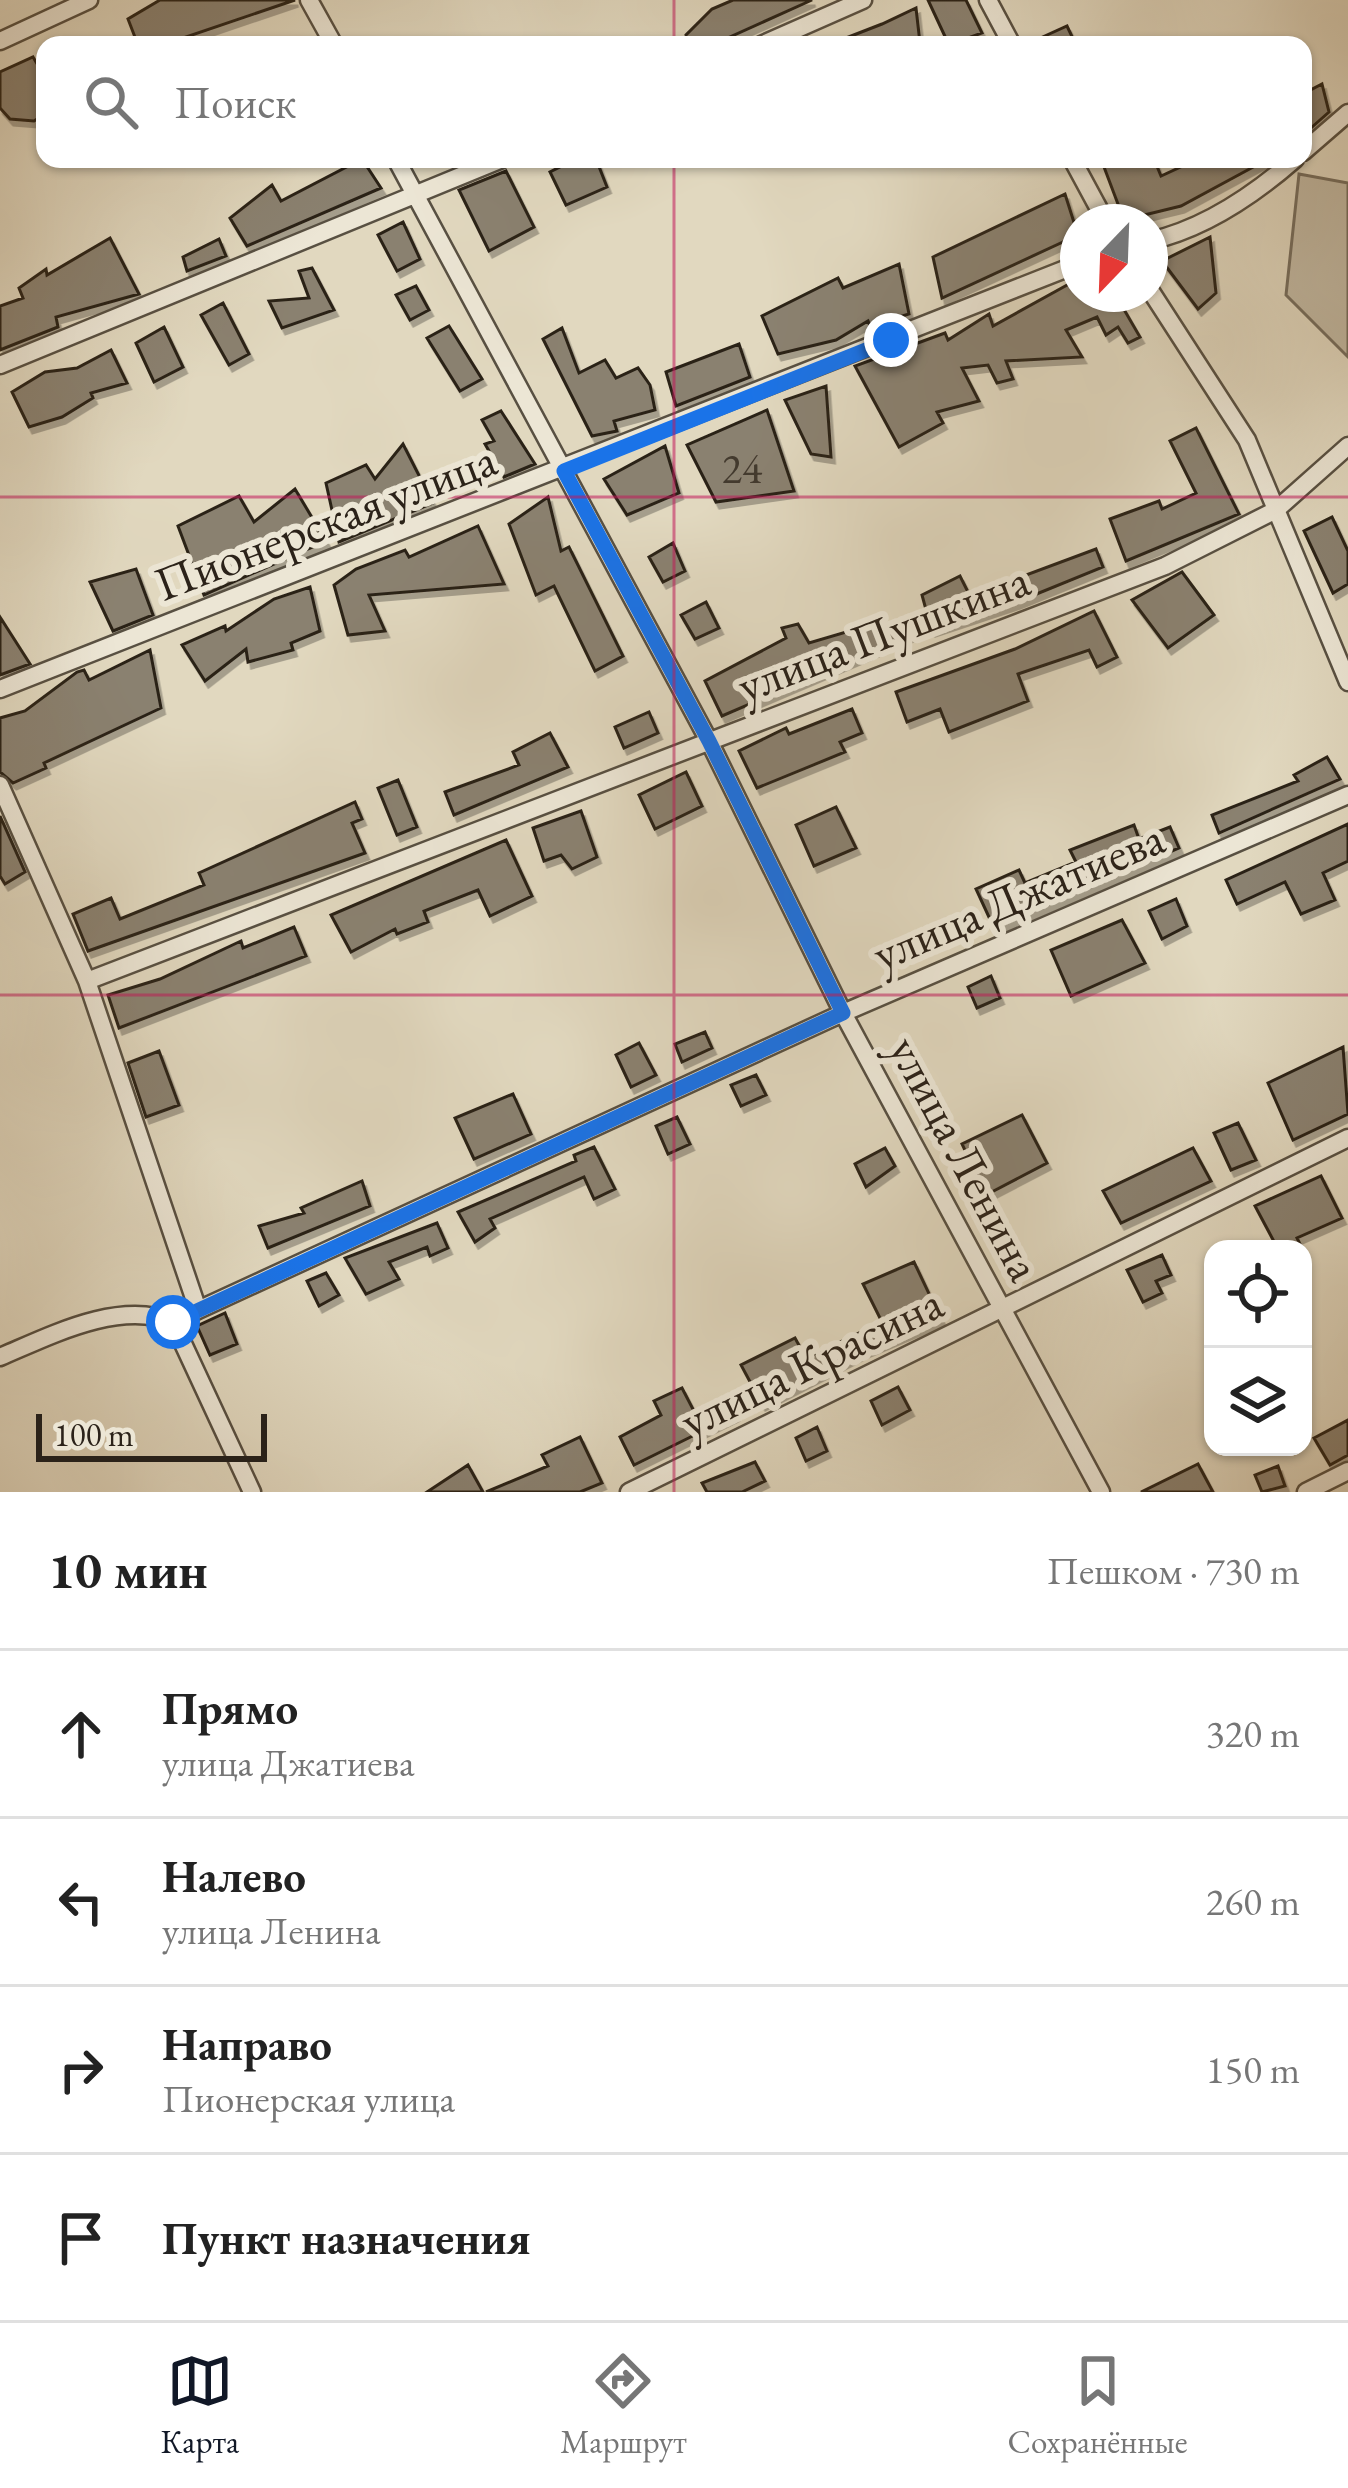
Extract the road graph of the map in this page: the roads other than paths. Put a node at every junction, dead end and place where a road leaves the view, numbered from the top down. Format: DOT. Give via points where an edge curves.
graph roads {
  1 [pos="89,0"];
  2 [pos="309,0"];
  3 [pos="863,0"];
  4 [pos="988,0"];
  5 [pos="329,36"];
  6 [pos="781,36"];
  7 [pos="1007,36"];
  8 [pos="0,41"];
  9 [pos="1348,113"];
  10 [pos="1312,144"];
  11 [pos="401,168"];
  12 [pos="482,168"];
  13 [pos="1077,168"];
  14 [pos="1285,168"];
  15 [pos="416,197"];
  16 [pos="1096,204"];
  17 [pos="1168,237"];
  18 [pos="1060,271"];
  19 [pos="1164,312"];
  20 [pos="0,365"];
  21 [pos="1348,446"];
  22 [pos="564,471"];
  23 [pos="1276,510"];
  24 [pos="1348,682"];
  25 [pos="0,689"];
  26 [pos="709,741"];
  27 [pos="0,784"];
  28 [pos="1348,795"];
  29 [pos="87,981"];
  30 [pos="843,1013"];
  31 [pos="1348,1138"];
  32 [pos="198,1310"];
  33 [pos="1004,1311"];
  34 [pos="173,1322"];
  35 [pos="0,1357"];
  36 [pos="1348,1471"];
  37 [pos="252,1492"];
  38 [pos="629,1492"];
  39 [pos="1101,1492"];
  40 [pos="1306,1492"];
  1 -- 8 [label="street"];
  2 -- 5 [label="street"];
  3 -- 6 [label="street"];
  4 -- 7 [label="street"];
  9 -- 10 [label="street"];
  11 -- 15 [label="street, улица Ленина"];
  12 -- 15 [label="street"];
  13 -- 16 [label="street"];
  14 -- 17 [label="street"];
  15 -- 20 [label="street"];
  15 -- 22 [label="street, улица Ленина"];
  18 -- 22 [label="street, Пионерская улица"];
  19 -- 23 [label="street" via="1247,440"];
  21 -- 23 [label="street, улица Пушкина"];
  22 -- 25 [label="street, Пионерская улица"];
  22 -- 26 [label="street, улица Ленина"];
  23 -- 24 [label="street"];
  23 -- 26 [label="street, улица Пушкина" via="1165,566"];
  26 -- 29 [label="street, улица Пушкина"];
  26 -- 30 [label="street, улица Ленина"];
  27 -- 29 [label="street"];
  28 -- 30 [label="street, улица Джатиева"];
  29 -- 32 [label="street"];
  30 -- 32 [label="street, улица Джатиева"];
  30 -- 33 [label="street, улица Ленина"];
  31 -- 33 [label="street, улица Красина"];
  32 -- 34 [label="street, улица Джатиева"];
  33 -- 38 [label="street, улица Красина"];
  33 -- 39 [label="street, улица Ленина"];
  34 -- 35 [label="street" via="148,1312 71,1327"];
  34 -- 37 [label="street"];
  36 -- 40 [label="street"];
}
